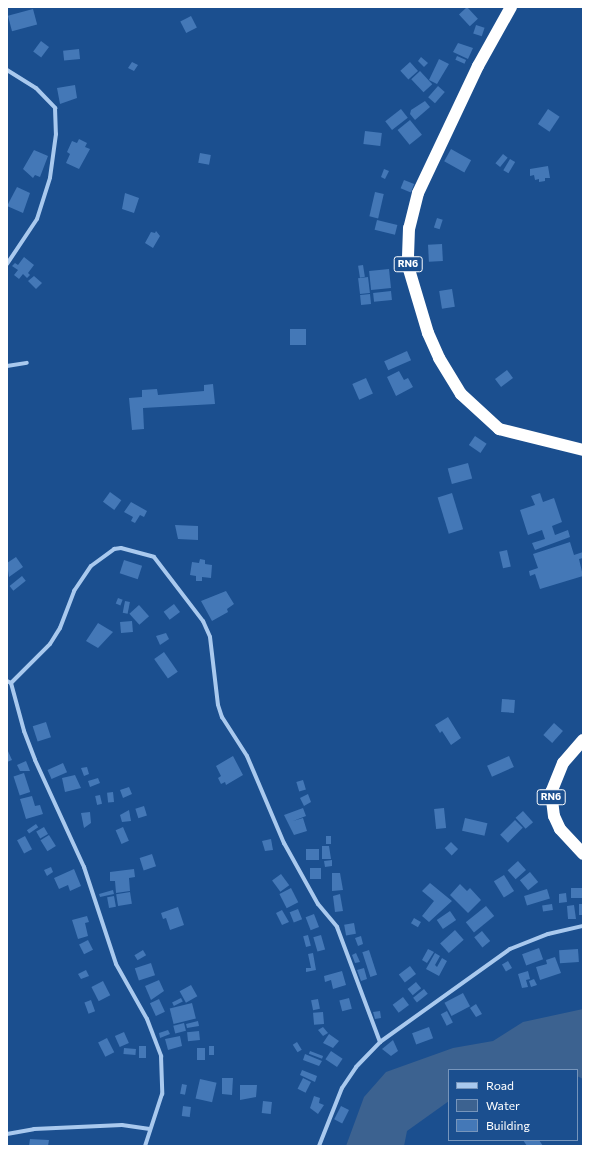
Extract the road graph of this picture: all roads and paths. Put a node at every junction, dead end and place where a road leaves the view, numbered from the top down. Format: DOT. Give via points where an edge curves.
graph roads {
  1 [pos="511,7"];
  2 [pos="7,70"];
  3 [pos="7,264"];
  4 [pos="28,363"];
  5 [pos="7,366"];
  6 [pos="583,450"];
  7 [pos="9,682"];
  8 [pos="583,740"];
  9 [pos="583,854"];
  10 [pos="583,926"];
  11 [pos="380,1042"];
  12 [pos="150,1129"];
  13 [pos="7,1134"];
  14 [pos="145,1146"];
  15 [pos="319,1146"];
  1 -- 6 [label="highway, RN6" via="475,73 418,193 408,228 408,266 419,310 439,358 466,399 500,429"];
  2 -- 3 [label="street" via="36,88 55,108 56,134 50,178 37,219"];
  4 -- 5 [label="street"];
  7 -- 11 [label="street" via="50,644 60,628 74,591 91,566 114,549 121,548 154,557 203,621 210,637 218,705 222,717 247,756 284,843 318,904 337,927"];
  7 -- 12 [label="street" via="24,731 48,790 73,840 116,964 147,1019 161,1056 162,1094"];
  8 -- 9 [label="highway, RN6" via="563,763 551,792 554,816 560,829"];
  10 -- 11 [label="street" via="548,934 510,949"];
  11 -- 15 [label="street" via="356,1067 342,1088"];
  12 -- 13 [label="street" via="122,1124 34,1129"];
  12 -- 14 [label="street"];
}
